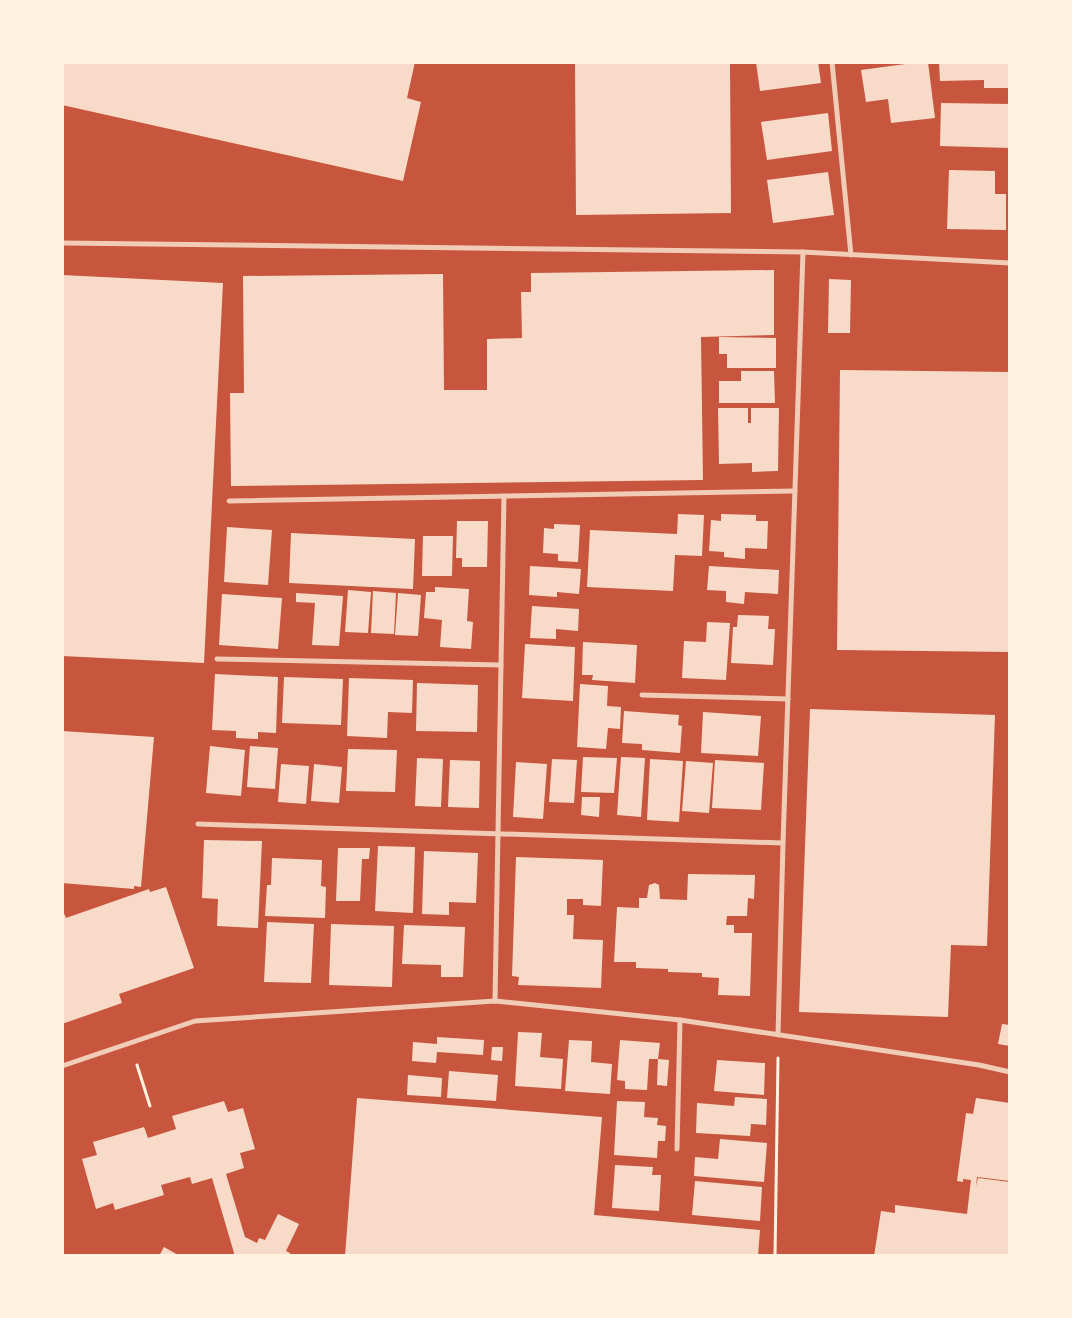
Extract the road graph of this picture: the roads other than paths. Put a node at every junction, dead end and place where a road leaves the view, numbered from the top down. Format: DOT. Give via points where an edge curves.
graph roads {
  1 [pos="832,62"];
  2 [pos="62,243"];
  3 [pos="803,252"];
  4 [pos="851,254"];
  5 [pos="1010,263"];
  6 [pos="795,491"];
  7 [pos="504,496"];
  8 [pos="229,500"];
  9 [pos="217,659"];
  10 [pos="501,665"];
  11 [pos="642,695"];
  12 [pos="788,699"];
  13 [pos="198,824"];
  14 [pos="498,833"];
  15 [pos="783,843"];
  16 [pos="495,1001"];
  17 [pos="680,1020"];
  18 [pos="778,1035"];
  19 [pos="62,1066"];
  20 [pos="1010,1072"];
  21 [pos="677,1149"];
  1 -- 4 [label="street"];
  2 -- 3 [label="street"];
  3 -- 4 [label="street"];
  3 -- 6 [label="street"];
  4 -- 5 [label="street"];
  6 -- 7 [label="street"];
  6 -- 12 [label="street"];
  7 -- 8 [label="street"];
  7 -- 10 [label="street"];
  9 -- 10 [label="street"];
  10 -- 14 [label="street"];
  11 -- 12 [label="street"];
  12 -- 15 [label="street"];
  13 -- 14 [label="street"];
  14 -- 15 [label="street"];
  14 -- 16 [label="street"];
  15 -- 18 [label="street"];
  16 -- 17 [label="street"];
  16 -- 19 [label="street" via="195,1021"];
  17 -- 18 [label="street"];
  17 -- 21 [label="street"];
  18 -- 20 [label="street"];
}
